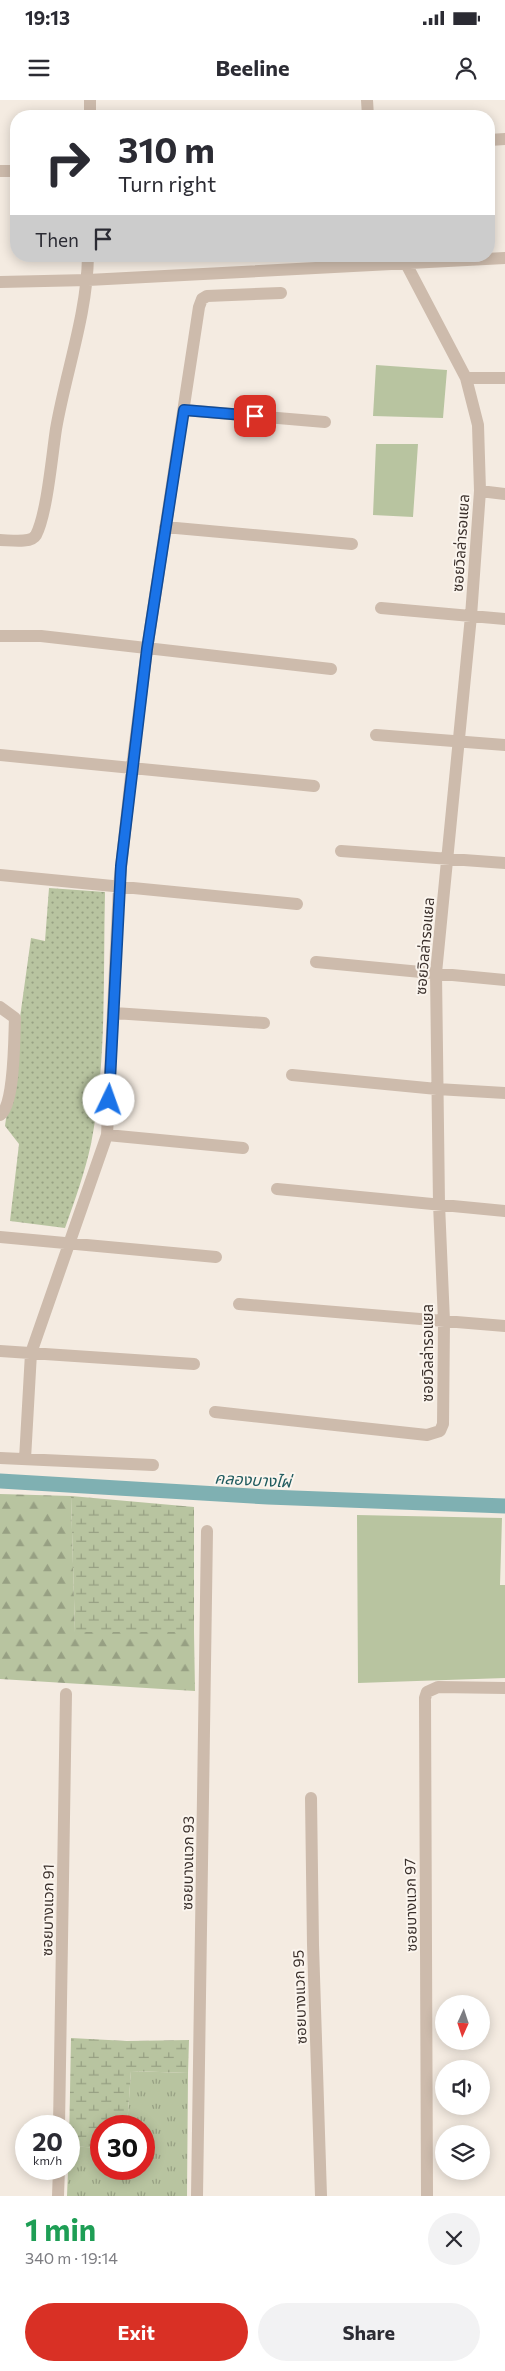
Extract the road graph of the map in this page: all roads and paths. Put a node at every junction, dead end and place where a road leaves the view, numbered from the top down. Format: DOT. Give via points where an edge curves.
graph roads {
  1 [pos="88,262"];
  2 [pos="358,262"];
  3 [pos="405,262"];
  4 [pos="88,280"];
  5 [pos="0,282"];
  6 [pos="281,293"];
  7 [pos="466,378"];
  8 [pos="505,378"];
  9 [pos="184,410"];
  10 [pos="325,422"];
  11 [pos="480,491"];
  12 [pos="505,494"];
  13 [pos="165,527"];
  14 [pos="0,540"];
  15 [pos="352,544"];
  16 [pos="381,608"];
  17 [pos="471,616"];
  18 [pos="505,619"];
  19 [pos="0,636"];
  20 [pos="147,649"];
  21 [pos="331,669"];
  22 [pos="376,735"];
  23 [pos="459,742"];
  24 [pos="505,745"];
  25 [pos="0,755"];
  26 [pos="132,767"];
  27 [pos="314,786"];
  28 [pos="341,851"];
  29 [pos="448,858"];
  30 [pos="505,863"];
  31 [pos="0,875"];
  32 [pos="119,886"];
  33 [pos="297,904"];
  34 [pos="316,962"];
  35 [pos="436,973"];
  36 [pos="505,980"];
  37 [pos="0,1007"];
  38 [pos="114,1013"];
  39 [pos="264,1023"];
  40 [pos="292,1075"];
  41 [pos="437,1089"];
  42 [pos="505,1092"];
  43 [pos="0,1114"];
  44 [pos="107,1135"];
  45 [pos="244,1148"];
  46 [pos="276,1189"];
  47 [pos="439,1204"];
  48 [pos="505,1211"];
  49 [pos="0,1237"];
  50 [pos="69,1244"];
  51 [pos="216,1258"];
  52 [pos="239,1304"];
  53 [pos="444,1321"];
  54 [pos="505,1326"];
  55 [pos="0,1351"];
  56 [pos="31,1353"];
  57 [pos="194,1364"];
  58 [pos="215,1412"];
  59 [pos="0,1458"];
  60 [pos="24,1459"];
  61 [pos="153,1465"];
  62 [pos="207,1531"];
  63 [pos="505,1688"];
  64 [pos="66,1694"];
  65 [pos="312,1798"];
  66 [pos="59,2115"];
  67 [pos="58,2180"];
  68 [pos="58,2196"];
  69 [pos="197,2196"];
  70 [pos="321,2196"];
  71 [pos="427,2196"];
  1 -- 4 [label="street"];
  2 -- 4 [label="street"];
  3 -- 7 [label="street, ซอยวิลล่ารอแยล"];
  4 -- 5 [label="street"];
  4 -- 14 [label="street" via="36,536 30,540"];
  6 -- 9 [label="street" via="207,296 202,299 198,307"];
  7 -- 8 [label="street"];
  7 -- 11 [label="street, ซอยวิลล่ารอแยล" via="478,424"];
  9 -- 10 [label="street"];
  9 -- 13 [label="street"];
  11 -- 12 [label="street"];
  11 -- 17 [label="street, ซอยวิลล่ารอแยล"];
  13 -- 15 [label="street"];
  13 -- 20 [label="street"];
  16 -- 17 [label="street"];
  17 -- 18 [label="street"];
  17 -- 23 [label="street, ซอยวิลล่ารอแยล"];
  19 -- 20 [label="street" via="41,636"];
  20 -- 21 [label="street"];
  20 -- 26 [label="street"];
  22 -- 23 [label="street"];
  23 -- 24 [label="street"];
  23 -- 29 [label="street, ซอยวิลล่ารอแยล"];
  25 -- 26 [label="street"];
  26 -- 27 [label="street"];
  26 -- 32 [label="street"];
  28 -- 29 [label="street"];
  29 -- 30 [label="street"];
  29 -- 35 [label="street, ซอยวิลล่ารอแยล"];
  31 -- 32 [label="street"];
  32 -- 33 [label="street"];
  32 -- 38 [label="street"];
  34 -- 35 [label="street"];
  35 -- 36 [label="street"];
  35 -- 41 [label="street, ซอยวิลล่ารอแยล"];
  37 -- 43 [label="street" via="15,1018 10,1098"];
  38 -- 39 [label="street"];
  38 -- 44 [label="street"];
  40 -- 41 [label="street"];
  41 -- 42 [label="street"];
  41 -- 47 [label="street, ซอยวิลล่ารอแยล"];
  44 -- 45 [label="street"];
  44 -- 50 [label="street"];
  46 -- 47 [label="street"];
  47 -- 48 [label="street"];
  47 -- 53 [label="street, ซอยวิลล่ารอแยล"];
  49 -- 50 [label="street"];
  50 -- 51 [label="street"];
  50 -- 56 [label="street"];
  52 -- 53 [label="street"];
  53 -- 54 [label="street"];
  53 -- 58 [label="street, ซอยวิลล่ารอแยล" via="444,1424 440,1431 428,1435"];
  55 -- 56 [label="street"];
  56 -- 57 [label="street"];
  56 -- 60 [label="street"];
  59 -- 60 [label="street"];
  60 -- 61 [label="street"];
  62 -- 69 [label="street, ซอยบางแวก 93"];
  63 -- 71 [label="street, ซอยบางแวก 97" via="438,1687 428,1692 425,1698"];
  64 -- 66 [label="street, ซอยบางแวก 91"];
  65 -- 70 [label="street, ซอยบางแวก 95"];
  67 -- 68 [label="street"];
}
